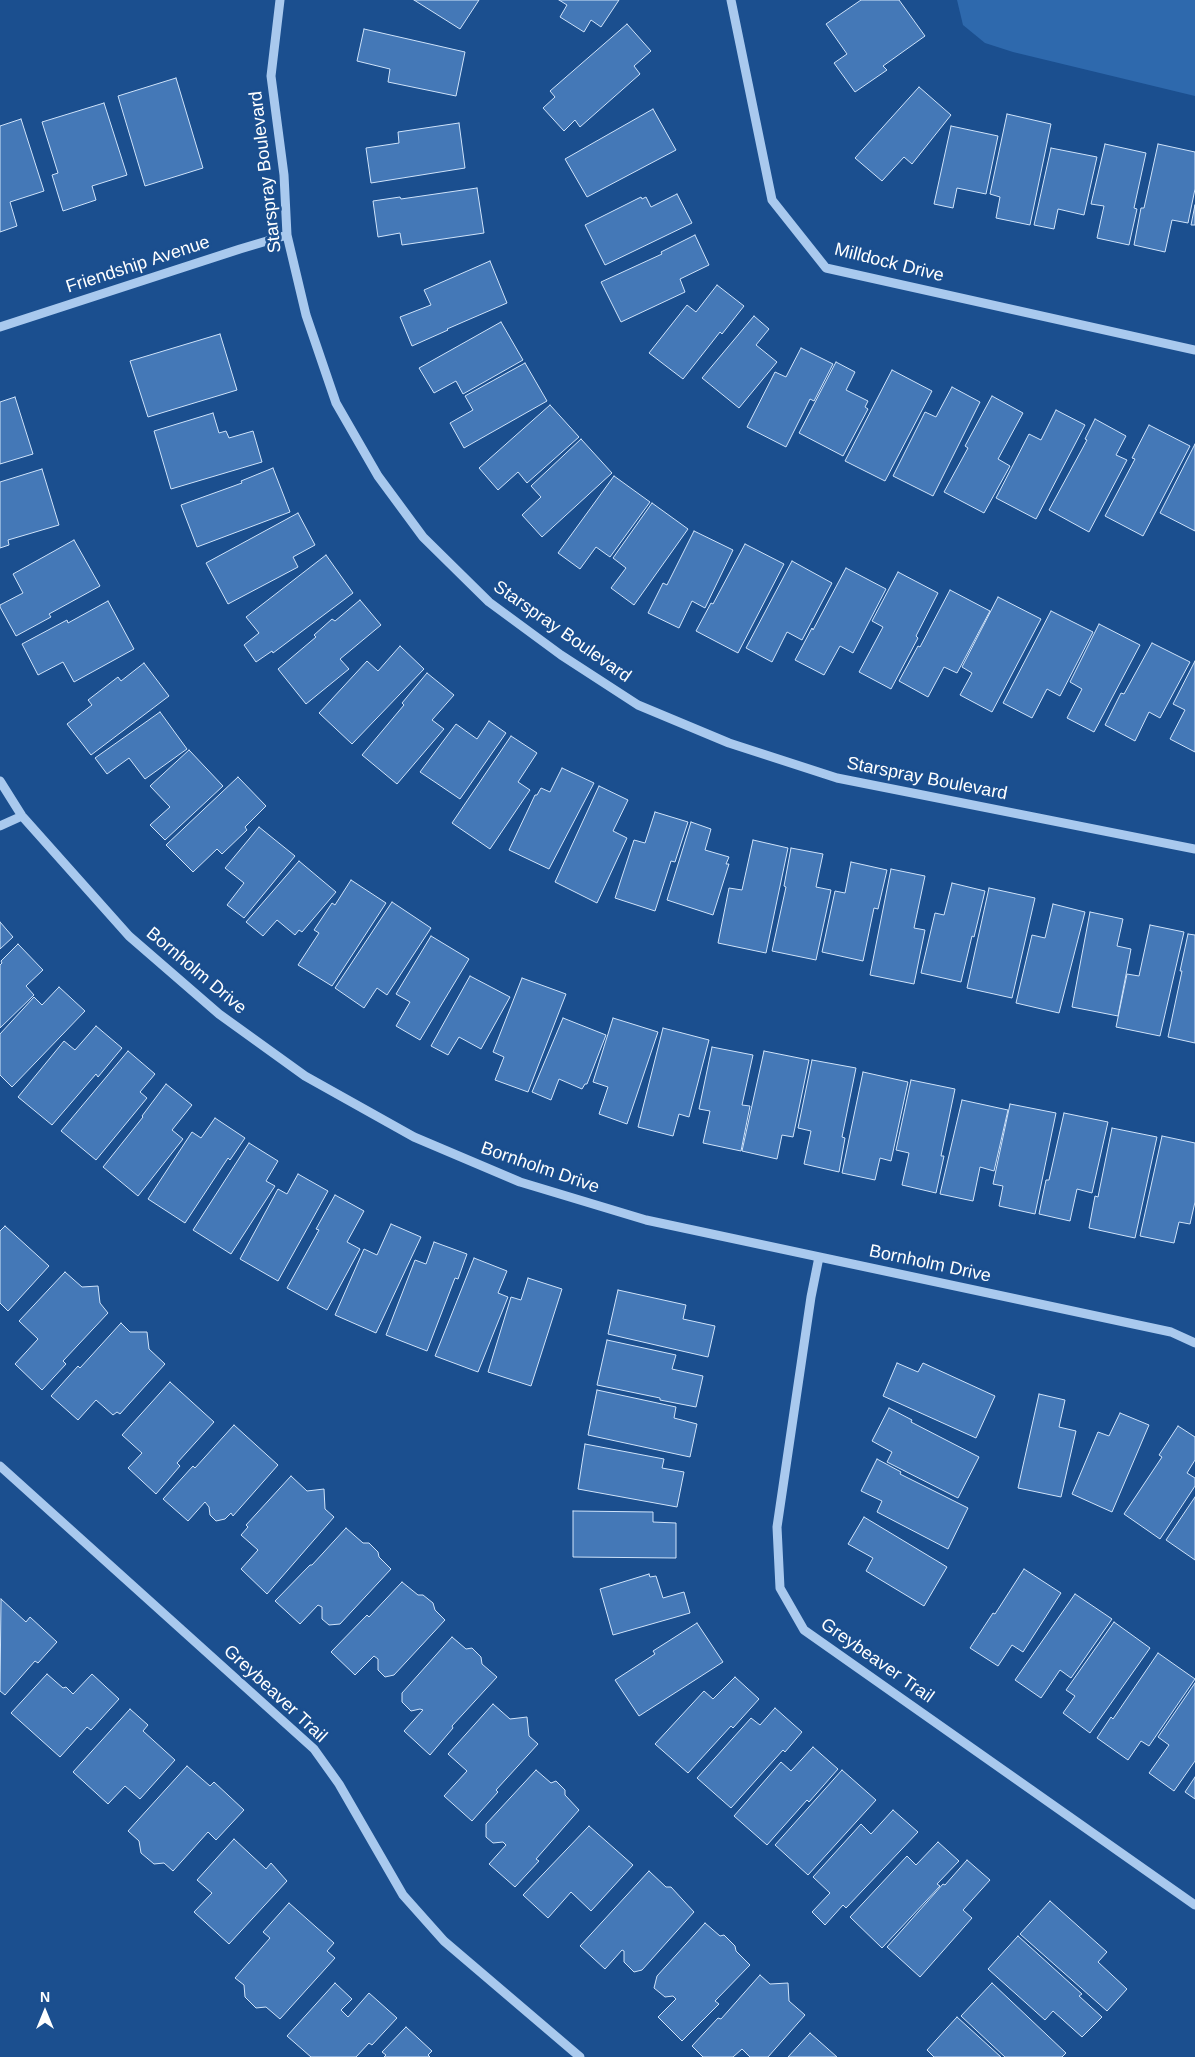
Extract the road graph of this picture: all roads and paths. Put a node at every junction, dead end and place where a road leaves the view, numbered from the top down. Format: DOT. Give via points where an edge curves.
graph roads {
  1 [pos="280,0"];
  2 [pos="731,0"];
  3 [pos="287,235"];
  4 [pos="0,327"];
  5 [pos="1195,350"];
  6 [pos="0,780"];
  7 [pos="22,816"];
  8 [pos="0,826"];
  9 [pos="1195,849"];
  10 [pos="819,1257"];
  11 [pos="1195,1344"];
  12 [pos="0,1466"];
  13 [pos="1195,1905"];
  14 [pos="580,2057"];
  1 -- 3 [label="street, Starspray Boulevard" via="271,76 284,175"];
  2 -- 5 [label="street, Milldock Drive" via="772,200 826,268"];
  3 -- 4 [label="street, Friendship Avenue"];
  3 -- 9 [label="street, Starspray Boulevard" via="306,315 336,403 378,476 424,537 489,602 561,655 638,705 730,743 837,778"];
  6 -- 7 [label="street, Bornholm Drive"];
  7 -- 8 [label="street"];
  7 -- 10 [label="street, Bornholm Drive" via="130,936 219,1014 305,1076 405,1132 520,1182 628,1215"];
  10 -- 11 [label="street, Bornholm Drive" via="1171,1332"];
  10 -- 13 [label="street, Greybeaver Trail" via="777,1527 780,1588 804,1630"];
  12 -- 14 [label="street, Greybeaver Trail" via="314,1749 339,1784 403,1895 444,1941"];
}
